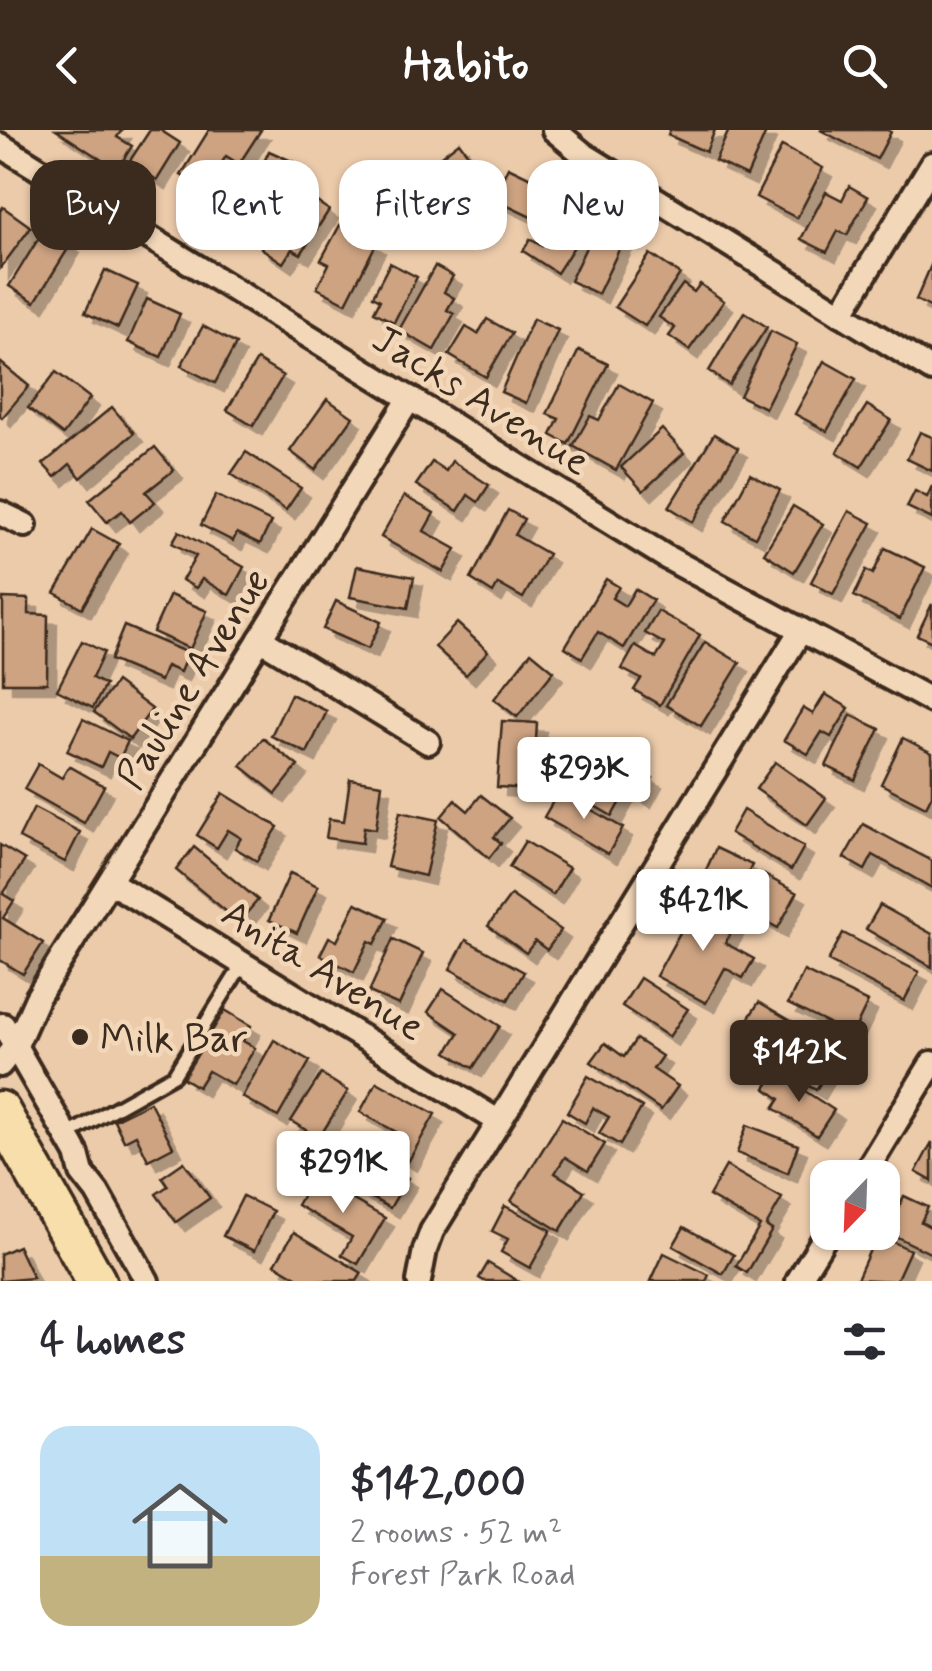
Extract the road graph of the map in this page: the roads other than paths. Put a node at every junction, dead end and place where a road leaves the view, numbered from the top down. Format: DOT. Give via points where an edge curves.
graph roads {
  1 [pos="554,130"];
  2 [pos="0,146"];
  3 [pos="932,164"];
  4 [pos="842,314"];
  5 [pos="932,370"];
  6 [pos="410,398"];
  7 [pos="0,514"];
  8 [pos="25,525"];
  9 [pos="801,630"];
  10 [pos="260,639"];
  11 [pos="932,701"];
  12 [pos="428,742"];
  13 [pos="110,882"];
  14 [pos="242,963"];
  15 [pos="9,1025"];
  16 [pos="932,1064"];
  17 [pos="0,1065"];
  18 [pos="0,1111"];
  19 [pos="498,1121"];
  20 [pos="66,1135"];
  21 [pos="873,1160"];
  22 [pos="819,1250"];
  23 [pos="804,1279"];
  24 [pos="96,1281"];
  25 [pos="147,1281"];
  26 [pos="419,1281"];
  1 -- 4 [label="street"];
  2 -- 6 [label="street, Jacks Avenue"];
  3 -- 4 [label="street"];
  4 -- 5 [label="street"];
  6 -- 9 [label="street, Jacks Avenue" via="666,558"];
  6 -- 10 [label="street, Pauline Avenue"];
  7 -- 8 [label="street"];
  9 -- 11 [label="street, Jacks Avenue"];
  9 -- 19 [label="street"];
  10 -- 12 [label="street"];
  10 -- 13 [label="street, Pauline Avenue"];
  13 -- 14 [label="street, Anita Avenue"];
  13 -- 15 [label="street, Pauline Avenue" via="38,998"];
  14 -- 19 [label="street, Anita Avenue"];
  14 -- 20 [label="lane" via="174,1074"];
  15 -- 17 [label="street, Pauline Avenue"];
  15 -- 20 [label="street"];
  16 -- 21 [label="street"];
  18 -- 24 [label="main road"];
  19 -- 26 [label="street" via="432,1232"];
  20 -- 25 [label="street"];
  22 -- 23 [label="street"];
}
